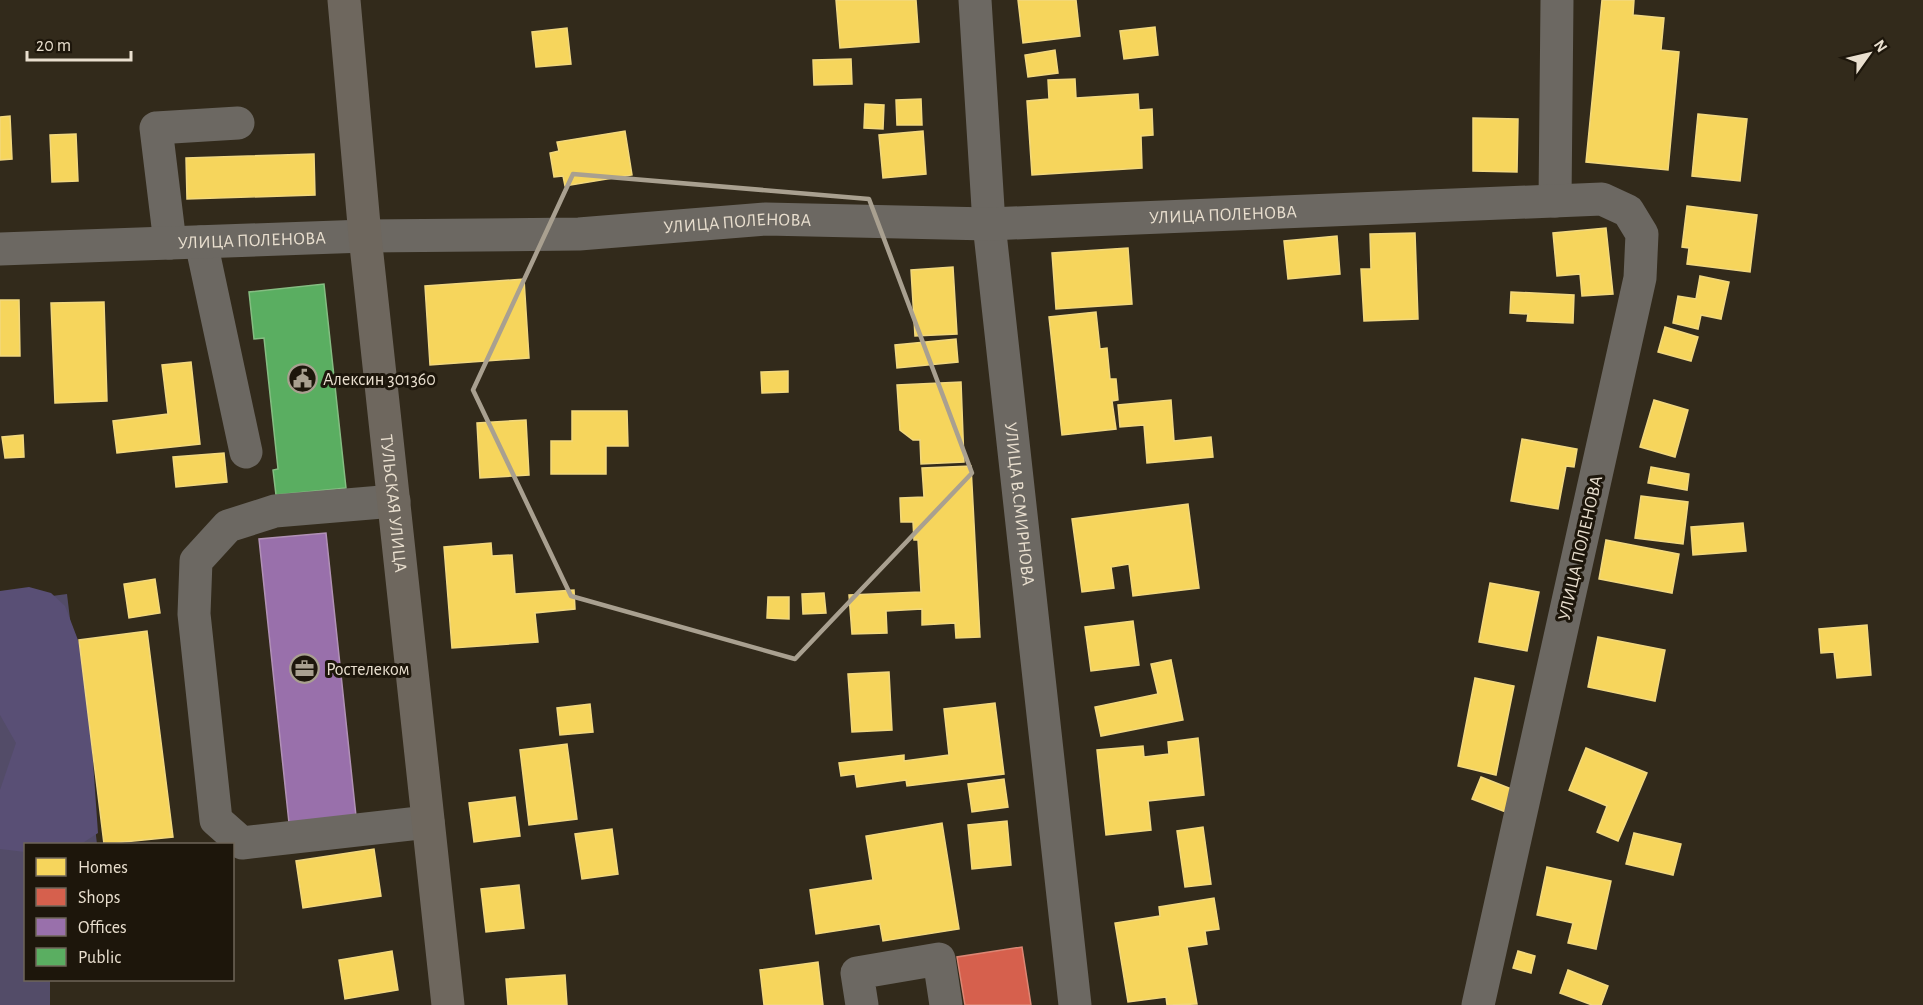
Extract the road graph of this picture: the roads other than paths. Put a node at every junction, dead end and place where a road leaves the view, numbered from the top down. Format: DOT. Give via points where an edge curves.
graph roads {
  1 [pos="344,0"];
  2 [pos="975,0"];
  3 [pos="1557,0"];
  4 [pos="238,123"];
  5 [pos="1555,201"];
  6 [pos="988,224"];
  7 [pos="366,236"];
  8 [pos="185,242"];
  9 [pos="0,249"];
  10 [pos="246,452"];
  11 [pos="394,501"];
  12 [pos="428,822"];
  13 [pos="448,1005"];
  14 [pos="862,1005"];
  15 [pos="946,1005"];
  16 [pos="1075,1005"];
  17 [pos="1478,1005"];
  1 -- 7 [label="main road, ТУЛЬСКАЯ УЛИЦА"];
  2 -- 6 [label="street, УЛИЦА В.СМИРНОВА"];
  3 -- 5 [label="street"];
  4 -- 8 [label="street" via="156,128"];
  5 -- 6 [label="street, УЛИЦА ПОЛЕНОВА"];
  5 -- 17 [label="street, УЛИЦА ПОЛЕНОВА" via="1602,199 1628,211 1642,234 1640,278"];
  6 -- 7 [label="street, УЛИЦА ПОЛЕНОВА" via="766,219 579,234"];
  6 -- 16 [label="street, УЛИЦА В.СМИРНОВА"];
  7 -- 8 [label="street, УЛИЦА ПОЛЕНОВА"];
  7 -- 11 [label="main road, ТУЛЬСКАЯ УЛИЦА"];
  8 -- 9 [label="street, УЛИЦА ПОЛЕНОВА"];
  8 -- 10 [label="street"];
  11 -- 12 [label="main road, ТУЛЬСКАЯ УЛИЦА"];
  11 -- 12 [label="street" via="275,511 228,526 196,561 194,614 216,820 242,843"];
  12 -- 13 [label="main road, ТУЛЬСКАЯ УЛИЦА"];
  14 -- 15 [label="street" via="857,973 939,959"];
}
